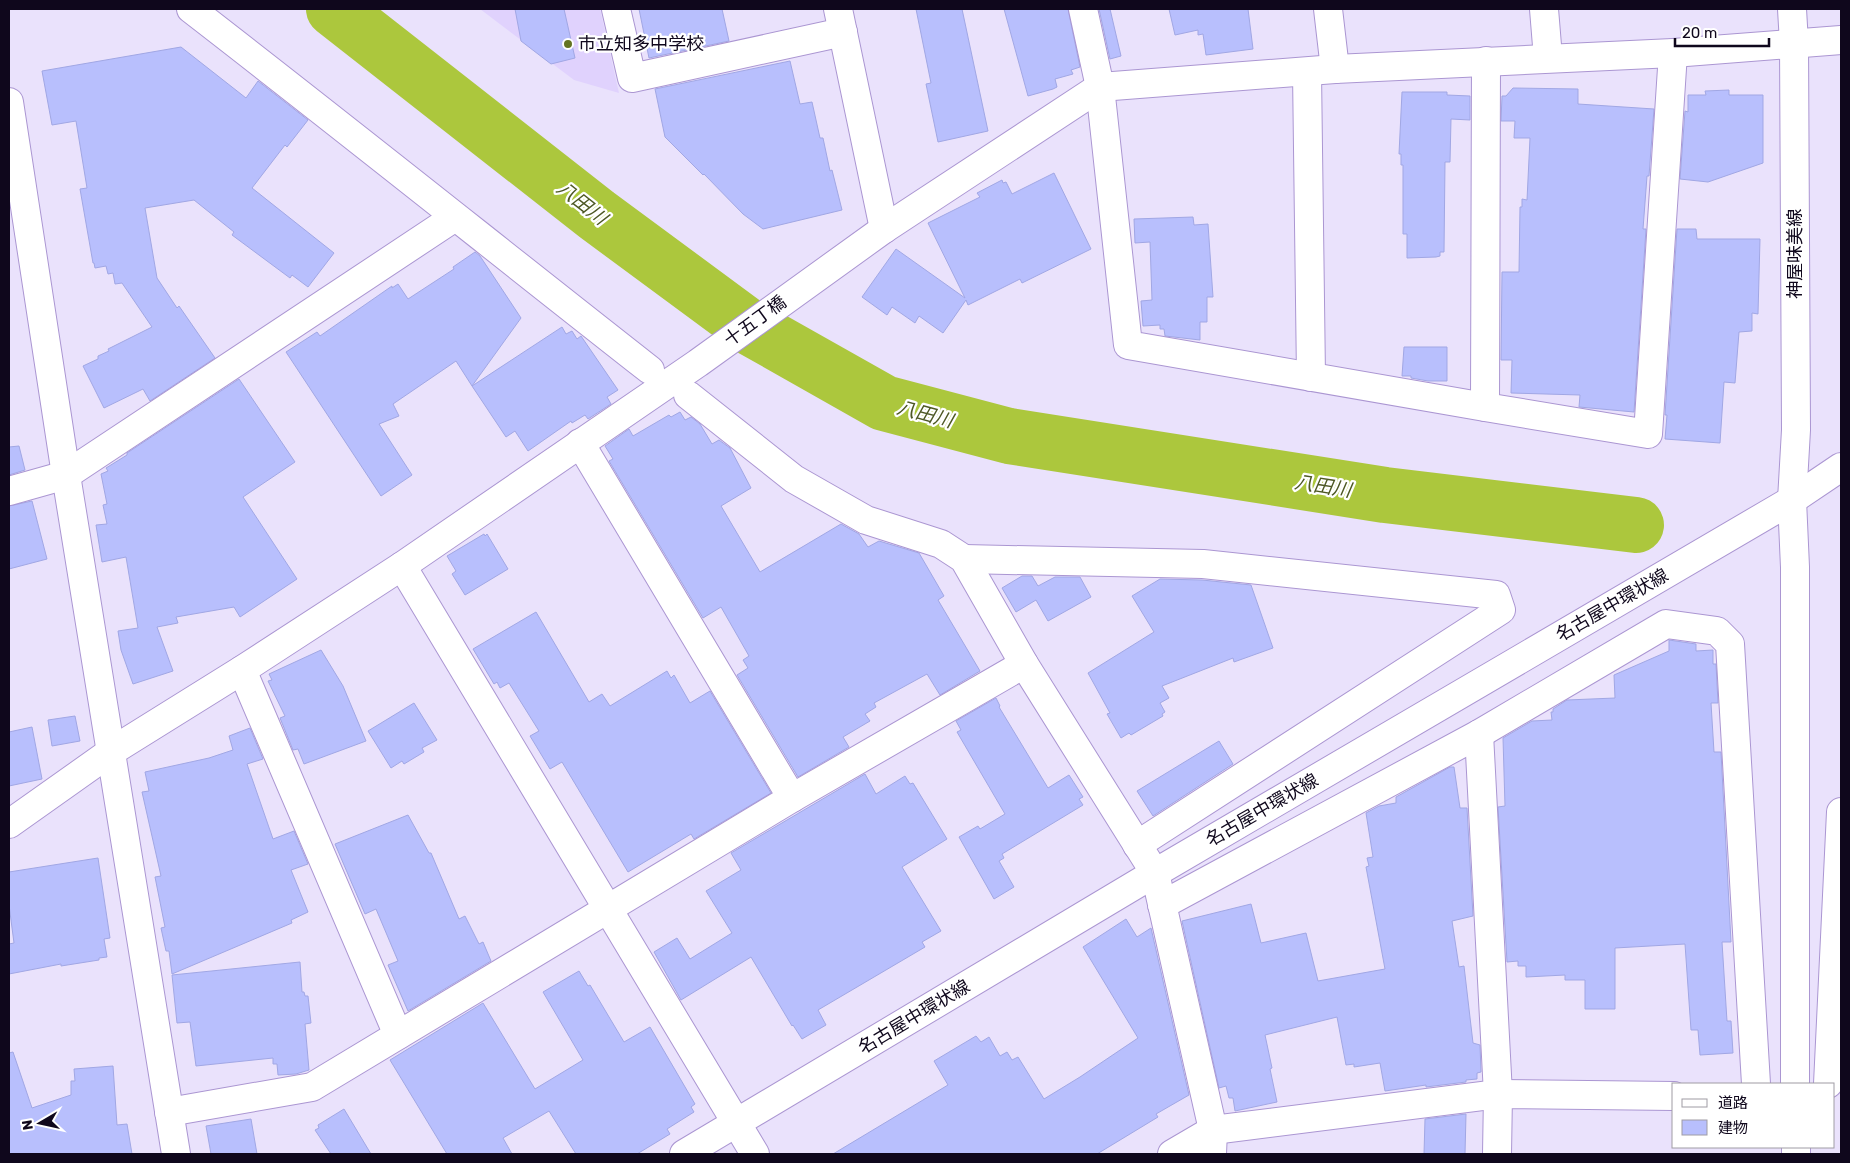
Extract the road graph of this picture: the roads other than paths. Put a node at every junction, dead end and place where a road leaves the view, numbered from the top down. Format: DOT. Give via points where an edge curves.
graph roads {
  1 [pos="191,9"];
  2 [pos="616,9"];
  3 [pos="1083,9"];
  4 [pos="1328,9"];
  5 [pos="1544,9"];
  6 [pos="1792,9"];
  7 [pos="841,21"];
  8 [pos="1841,40"];
  9 [pos="1794,43"];
  10 [pos="1673,53"];
  11 [pos="1548,58"];
  12 [pos="1486,61"];
  13 [pos="1336,69"];
  14 [pos="1307,72"];
  15 [pos="1100,87"];
  16 [pos="9,102"];
  17 [pos="455,217"];
  18 [pos="884,229"];
  19 [pos="650,370"];
  20 [pos="1311,377"];
  21 [pos="688,395"];
  22 [pos="1484,407"];
  23 [pos="580,443"];
  24 [pos="1841,467"];
  25 [pos="66,475"];
  26 [pos="9,491"];
  27 [pos="1792,500"];
  28 [pos="964,559"];
  29 [pos="402,566"];
  30 [pos="1024,664"];
  31 [pos="242,670"];
  32 [pos="1479,734"];
  33 [pos="112,752"];
  34 [pos="792,798"];
  35 [pos="1841,812"];
  36 [pos="9,824"];
  37 [pos="1138,845"];
  38 [pos="1155,873"];
  39 [pos="1162,905"];
  40 [pos="609,909"];
  41 [pos="398,1035"];
  42 [pos="1756,1083"];
  43 [pos="1795,1083"];
  44 [pos="1828,1083"];
  45 [pos="1498,1094"];
  46 [pos="1672,1096"];
  47 [pos="169,1112"];
  48 [pos="736,1123"];
  49 [pos="1212,1142"];
  50 [pos="176,1154"];
  51 [pos="684,1154"];
  52 [pos="755,1154"];
  53 [pos="1172,1154"];
  54 [pos="1497,1154"];
  1 -- 17 [label="street"];
  2 -- 7 [label="street" via="632,78"];
  3 -- 15 [label="street"];
  4 -- 13 [label="street"];
  5 -- 11 [label="street"];
  6 -- 9 [label="street, 神屋味美線"];
  7 -- 18 [label="street"];
  8 -- 9 [label="street"];
  9 -- 10 [label="street"];
  9 -- 27 [label="street, 神屋味美線" via="1796,430"];
  10 -- 11 [label="street"];
  10 -- 22 [label="street" via="1648,434"];
  11 -- 12 [label="street"];
  12 -- 13 [label="street"];
  12 -- 22 [label="street"];
  13 -- 14 [label="street"];
  14 -- 15 [label="street"];
  14 -- 20 [label="street"];
  15 -- 18 [label="street, 十五丁橋"];
  15 -- 20 [label="street" via="1128,345"];
  16 -- 25 [label="street"];
  17 -- 19 [label="street"];
  17 -- 25 [label="street"];
  18 -- 23 [label="street, 十五丁橋"];
  20 -- 22 [label="street"];
  21 -- 28 [label="street" via="794,479 866,520 941,544"];
  23 -- 29 [label="street, 十五丁橋"];
  23 -- 34 [label="street"];
  24 -- 27 [label="street, 名古屋中環状線"];
  25 -- 26 [label="street"];
  25 -- 33 [label="street"];
  27 -- 38 [label="street, 名古屋中環状線"];
  27 -- 43 [label="street, 神屋味美線" via="1795,567"];
  28 -- 30 [label="street"];
  28 -- 37 [label="street" via="1203,564 1496,595 1501,610"];
  29 -- 31 [label="street, 十五丁橋"];
  29 -- 40 [label="street"];
  30 -- 34 [label="street"];
  30 -- 37 [label="street"];
  31 -- 33 [label="street, 十五丁橋"];
  31 -- 41 [label="street"];
  32 -- 39 [label="street"];
  32 -- 42 [label="street" via="1666,624 1717,631 1730,644"];
  32 -- 45 [label="street"];
  33 -- 36 [label="street, 十五丁橋"];
  33 -- 47 [label="street"];
  34 -- 40 [label="street"];
  35 -- 44 [label="street"];
  37 -- 38 [label="street"];
  38 -- 39 [label="street"];
  38 -- 48 [label="street, 名古屋中環状線"];
  39 -- 49 [label="street"];
  40 -- 41 [label="street"];
  40 -- 48 [label="street"];
  41 -- 47 [label="street" via="312,1087"];
  45 -- 46 [label="street"];
  45 -- 49 [label="street"];
  45 -- 54 [label="street"];
  47 -- 50 [label="street"];
  48 -- 51 [label="street, 名古屋中環状線"];
  48 -- 52 [label="street"];
  49 -- 53 [label="street"];
}
